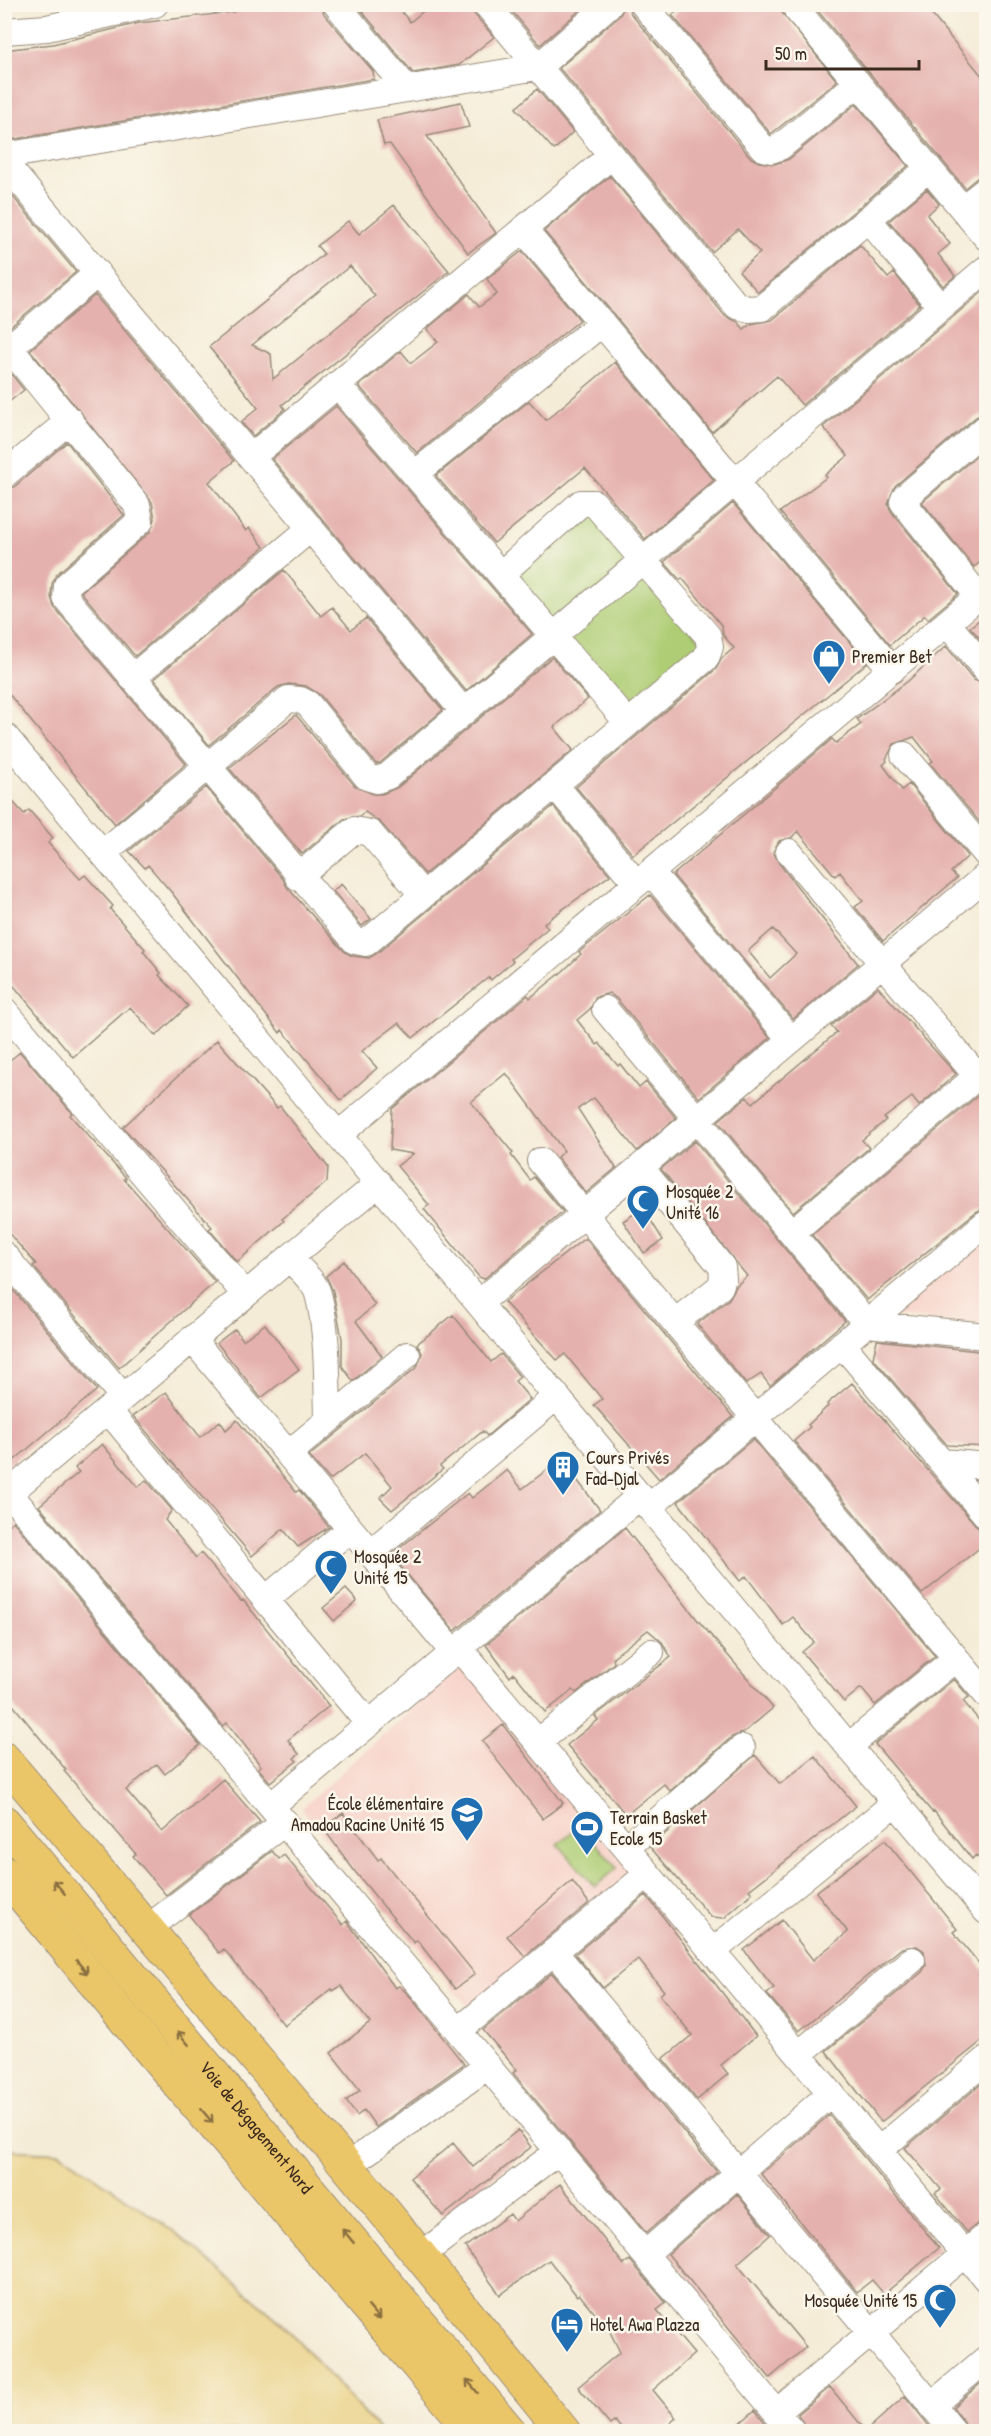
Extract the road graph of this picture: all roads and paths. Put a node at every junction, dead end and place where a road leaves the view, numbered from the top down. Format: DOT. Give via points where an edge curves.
graph roads {
  1 [pos="155,4"];
  2 [pos="336,4"];
  3 [pos="486,4"];
  4 [pos="610,4"];
  5 [pos="643,4"];
  6 [pos="796,4"];
  7 [pos="4,31"];
  8 [pos="538,67"];
  9 [pos="858,83"];
  10 [pos="407,89"];
  11 [pos="612,155"];
  12 [pos="4,156"];
  13 [pos="4,162"];
  14 [pos="929,168"];
  15 [pos="987,190"];
  16 [pos="963,208"];
  17 [pos="868,219"];
  18 [pos="523,229"];
  19 [pos="987,237"];
  20 [pos="987,269"];
  21 [pos="98,273"];
  22 [pos="941,307"];
  23 [pos="602,323"];
  24 [pos="7,344"];
  25 [pos="338,385"];
  26 [pos="70,420"];
  27 [pos="987,428"];
  28 [pos="251,457"];
  29 [pos="415,474"];
  30 [pos="4,475"];
  31 [pos="734,481"];
  32 [pos="311,528"];
  33 [pos="641,560"];
  34 [pos="501,574"];
  35 [pos="983,594"];
  36 [pos="947,623"];
  37 [pos="554,637"];
  38 [pos="892,670"];
  39 [pos="987,670"];
  40 [pos="132,678"];
  41 [pos="464,712"];
  42 [pos="628,723"];
  43 [pos="4,735"];
  44 [pos="904,755"];
  45 [pos="206,766"];
  46 [pos="555,785"];
  47 [pos="789,852"];
  48 [pos="103,853"];
  49 [pos="987,854"];
  50 [pos="987,876"];
  51 [pos="298,877"];
  52 [pos="644,878"];
  53 [pos="423,896"];
  54 [pos="883,963"];
  55 [pos="4,1010"];
  56 [pos="605,1010"];
  57 [pos="791,1040"];
  58 [pos="982,1072"];
  59 [pos="697,1120"];
  60 [pos="339,1135"];
  61 [pos="540,1161"];
  62 [pos="640,1167"];
  63 [pos="379,1183"];
  64 [pos="585,1214"];
  65 [pos="987,1224"];
  66 [pos="791,1233"];
  67 [pos="4,1255"];
  68 [pos="289,1258"];
  69 [pos="245,1294"];
  70 [pos="479,1303"];
  71 [pos="675,1322"];
  72 [pos="867,1324"];
  73 [pos="987,1336"];
  74 [pos="192,1339"];
  75 [pos="842,1344"];
  76 [pos="407,1354"];
  77 [pos="557,1396"];
  78 [pos="116,1404"];
  79 [pos="755,1418"];
  80 [pos="328,1420"];
  81 [pos="288,1454"];
  82 [pos="944,1462"];
  83 [pos="987,1466"];
  84 [pos="6,1492"];
  85 [pos="645,1501"];
  86 [pos="987,1515"];
  87 [pos="350,1529"];
  88 [pos="370,1553"];
  89 [pos="266,1599"];
  90 [pos="457,1650"];
  91 [pos="651,1652"];
  92 [pos="956,1658"];
  93 [pos="987,1694"];
  94 [pos="369,1724"];
  95 [pos="538,1742"];
  96 [pos="849,1746"];
  97 [pos="742,1748"];
  98 [pos="4,1759"];
  99 [pos="896,1802"];
  100 [pos="278,1814"];
  101 [pos="4,1821"];
  102 [pos="626,1848"];
  103 [pos="4,1873"];
  104 [pos="648,1874"];
  105 [pos="987,1911"];
  106 [pos="148,1928"];
  107 [pos="713,1951"];
  108 [pos="555,1953"];
  109 [pos="912,1959"];
  110 [pos="458,2031"];
  111 [pos="799,2054"];
  112 [pos="987,2060"];
  113 [pos="488,2066"];
  114 [pos="831,2093"];
  115 [pos="879,2150"];
  116 [pos="559,2151"];
  117 [pos="347,2166"];
  118 [pos="738,2173"];
  119 [pos="987,2235"];
  120 [pos="965,2253"];
  121 [pos="645,2254"];
  122 [pos="420,2256"];
  123 [pos="987,2279"];
  124 [pos="871,2332"];
  125 [pos="987,2359"];
  126 [pos="932,2405"];
  127 [pos="777,2412"];
  128 [pos="474,2432"];
  129 [pos="510,2432"];
  130 [pos="564,2432"];
  131 [pos="793,2432"];
  132 [pos="954,2432"];
  1 -- 7 [label="street" via="47,28"];
  2 -- 10 [label="street"];
  3 -- 8 [label="street"];
  4 -- 8 [label="street"];
  5 -- 9 [label="street" via="763,148 780,147"];
  6 -- 9 [label="street"];
  8 -- 10 [label="street"];
  8 -- 11 [label="street"];
  9 -- 14 [label="street"];
  10 -- 12 [label="street"];
  11 -- 17 [label="street" via="737,306 749,309 762,308"];
  11 -- 18 [label="street"];
  13 -- 21 [label="street"];
  14 -- 16 [label="street"];
  14 -- 17 [label="street"];
  15 -- 16 [label="street"];
  16 -- 19 [label="street"];
  17 -- 22 [label="street"];
  18 -- 23 [label="street"];
  18 -- 25 [label="street"];
  20 -- 22 [label="street"];
  21 -- 24 [label="street"];
  21 -- 28 [label="street"];
  22 -- 31 [label="street"];
  23 -- 29 [label="street"];
  23 -- 31 [label="street"];
  24 -- 26 [label="street"];
  25 -- 28 [label="street"];
  25 -- 29 [label="street"];
  26 -- 30 [label="street"];
  26 -- 40 [label="street" via="137,505 140,521 67,585 66,598"];
  27 -- 35 [label="street" via="904,497 903,502"];
  28 -- 32 [label="street"];
  29 -- 34 [label="street"];
  31 -- 33 [label="street"];
  31 -- 38 [label="street"];
  32 -- 40 [label="street"];
  32 -- 41 [label="street"];
  33 -- 34 [label="street" via="594,503 588,501"];
  33 -- 37 [label="street"];
  33 -- 42 [label="street" via="708,636 710,647 706,658"];
  34 -- 37 [label="street"];
  35 -- 36 [label="street"];
  36 -- 38 [label="street"];
  36 -- 39 [label="street"];
  37 -- 41 [label="street"];
  37 -- 42 [label="street"];
  38 -- 52 [label="street"];
  40 -- 45 [label="street"];
  41 -- 45 [label="street" via="388,776 377,780 367,777 308,704 288,699"];
  42 -- 46 [label="street"];
  43 -- 48 [label="street"];
  44 -- 49 [label="street"];
  45 -- 48 [label="street"];
  45 -- 51 [label="street"];
  46 -- 52 [label="street"];
  46 -- 53 [label="street"];
  47 -- 54 [label="street"];
  48 -- 60 [label="street"];
  50 -- 54 [label="street"];
  51 -- 53 [label="street" via="360,943 366,943"];
  51 -- 53 [label="street" via="354,830 363,830 370,833"];
  52 -- 57 [label="street"];
  52 -- 60 [label="street"];
  54 -- 57 [label="street"];
  54 -- 58 [label="street"];
  55 -- 69 [label="street"];
  56 -- 59 [label="street"];
  57 -- 59 [label="street"];
  58 -- 66 [label="street"];
  59 -- 62 [label="street"];
  59 -- 66 [label="street"];
  60 -- 63 [label="street"];
  61 -- 64 [label="street"];
  62 -- 64 [label="street"];
  62 -- 71 [label="street" via="722,1267 720,1287"];
  63 -- 68 [label="street"];
  63 -- 70 [label="street"];
  64 -- 70 [label="street"];
  64 -- 71 [label="street"];
  65 -- 72 [label="street"];
  66 -- 72 [label="street"];
  67 -- 78 [label="street"];
  68 -- 69 [label="street"];
  68 -- 80 [label="street" via="318,1294"];
  69 -- 74 [label="street"];
  70 -- 77 [label="street"];
  71 -- 79 [label="street"];
  72 -- 73 [label="street"];
  72 -- 75 [label="street"];
  74 -- 78 [label="street"];
  74 -- 81 [label="street"];
  75 -- 79 [label="street"];
  75 -- 82 [label="street"];
  76 -- 80 [label="street"];
  77 -- 85 [label="street"];
  77 -- 88 [label="street"];
  78 -- 84 [label="street"];
  78 -- 89 [label="street"];
  79 -- 85 [label="street"];
  79 -- 92 [label="street"];
  80 -- 81 [label="street"];
  81 -- 87 [label="street"];
  82 -- 83 [label="street"];
  82 -- 86 [label="street"];
  84 -- 100 [label="street"];
  85 -- 90 [label="street"];
  85 -- 96 [label="street"];
  87 -- 88 [label="street"];
  87 -- 89 [label="street"];
  88 -- 90 [label="street"];
  89 -- 94 [label="street"];
  90 -- 94 [label="street"];
  90 -- 95 [label="street"];
  91 -- 95 [label="street"];
  92 -- 93 [label="street"];
  92 -- 96 [label="street"];
  94 -- 100 [label="street"];
  95 -- 102 [label="street"];
  96 -- 99 [label="street"];
  97 -- 102 [label="street"];
  98 -- 106 [label="main road"];
  99 -- 105 [label="street"];
  99 -- 107 [label="street"];
  100 -- 106 [label="street"];
  100 -- 110 [label="street"];
  129 -- 101 [label="main road, Voie de Dégagement Nord, one-way"];
  102 -- 104 [label="street"];
  103 -- 128 [label="main road, Voie de Dégagement Nord, one-way"];
  104 -- 107 [label="street"];
  104 -- 108 [label="street"];
  106 -- 117 [label="main road"];
  107 -- 111 [label="street"];
  108 -- 110 [label="street"];
  108 -- 118 [label="street"];
  109 -- 111 [label="street"];
  110 -- 113 [label="street"];
  111 -- 114 [label="street"];
  112 -- 115 [label="street"];
  113 -- 116 [label="street"];
  113 -- 117 [label="street"];
  114 -- 115 [label="street"];
  114 -- 118 [label="street"];
  115 -- 120 [label="street"];
  116 -- 121 [label="street"];
  116 -- 122 [label="street"];
  117 -- 122 [label="main road"];
  118 -- 121 [label="street"];
  118 -- 124 [label="street"];
  119 -- 120 [label="street"];
  120 -- 123 [label="street"];
  120 -- 124 [label="street"];
  121 -- 127 [label="street"];
  122 -- 130 [label="main road"];
  124 -- 126 [label="street"];
  124 -- 127 [label="street"];
  125 -- 126 [label="street"];
  126 -- 132 [label="street"];
  127 -- 131 [label="street"];
}
